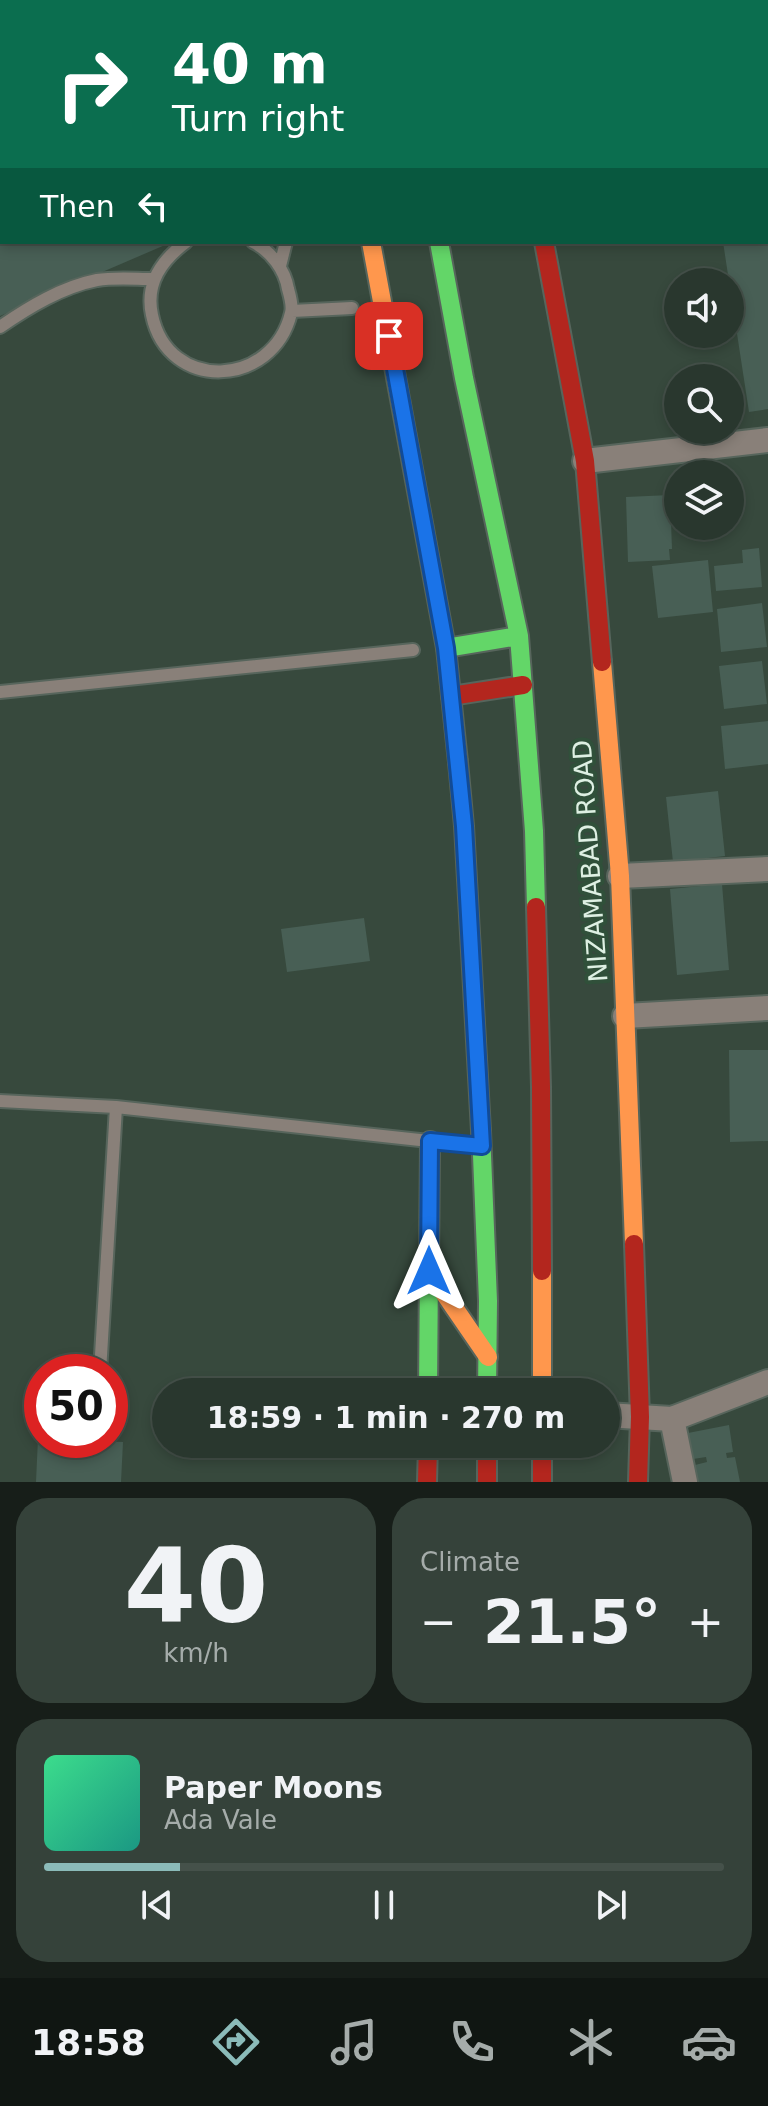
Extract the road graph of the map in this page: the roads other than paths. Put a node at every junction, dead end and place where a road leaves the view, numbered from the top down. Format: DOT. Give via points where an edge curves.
graph roads {
  1 [pos="183,244"];
  2 [pos="258,244"];
  3 [pos="286,244"];
  4 [pos="371,244"];
  5 [pos="439,244"];
  6 [pos="544,244"];
  7 [pos="280,266"];
  8 [pos="154,279"];
  9 [pos="352,308"];
  10 [pos="292,311"];
  11 [pos="0,327"];
  12 [pos="768,440"];
  13 [pos="585,461"];
  14 [pos="519,636"];
  15 [pos="446,648"];
  16 [pos="413,650"];
  17 [pos="523,685"];
  18 [pos="0,692"];
  19 [pos="451,696"];
  20 [pos="768,869"];
  21 [pos="620,876"];
  22 [pos="768,1008"];
  23 [pos="625,1016"];
  24 [pos="0,1101"];
  25 [pos="116,1107"];
  26 [pos="430,1141"];
  27 [pos="482,1146"];
  28 [pos="429,1271"];
  29 [pos="101,1354"];
  30 [pos="488,1357"];
  31 [pos="428,1378"];
  32 [pos="487,1378"];
  33 [pos="542,1378"];
  34 [pos="768,1382"];
  35 [pos="620,1416"];
  36 [pos="640,1417"];
  37 [pos="672,1419"];
  38 [pos="428,1458"];
  39 [pos="487,1458"];
  40 [pos="542,1458"];
  41 [pos="427,1482"];
  42 [pos="487,1482"];
  43 [pos="542,1482"];
  44 [pos="638,1482"];
  45 [pos="685,1482"];
  1 -- 8 [label="lane" via="167,256"];
  2 -- 7 [label="lane"];
  3 -- 7 [label="lane"];
  4 -- 15 [label="main road"];
  5 -- 14 [label="main road, NIZAMABAD ROAD"];
  6 -- 13 [label="main road, NIZAMABAD ROAD"];
  7 -- 10 [label="lane"];
  8 -- 10 [label="lane" via="149,304 154,329 168,350 189,366 213,372 239,370 262,358 279,339"];
  8 -- 11 [label="lane" via="98,280 68,289"];
  9 -- 10 [label="lane"];
  12 -- 13 [label="street"];
  13 -- 21 [label="main road, NIZAMABAD ROAD"];
  14 -- 15 [label="main road"];
  14 -- 17 [label="main road, NIZAMABAD ROAD"];
  15 -- 19 [label="main road"];
  16 -- 18 [label="lane"];
  17 -- 19 [label="main road"];
  17 -- 33 [label="main road, NIZAMABAD ROAD" via="534,831"];
  19 -- 27 [label="main road" via="464,826"];
  20 -- 21 [label="street"];
  21 -- 23 [label="main road, NIZAMABAD ROAD"];
  22 -- 23 [label="street"];
  23 -- 36 [label="main road, NIZAMABAD ROAD"];
  24 -- 25 [label="lane"];
  25 -- 26 [label="lane"];
  25 -- 29 [label="lane"];
  26 -- 27 [label="lane"];
  26 -- 28 [label="main road"];
  27 -- 30 [label="main road"];
  28 -- 30 [label="main road"];
  28 -- 31 [label="main road"];
  30 -- 32 [label="main road"];
  34 -- 37 [label="street"];
  35 -- 36 [label="street"];
  36 -- 37 [label="street"];
  36 -- 44 [label="main road, NIZAMABAD ROAD"];
  37 -- 45 [label="street"];
  38 -- 41 [label="main road"];
  39 -- 42 [label="main road"];
  40 -- 43 [label="main road"];
}
